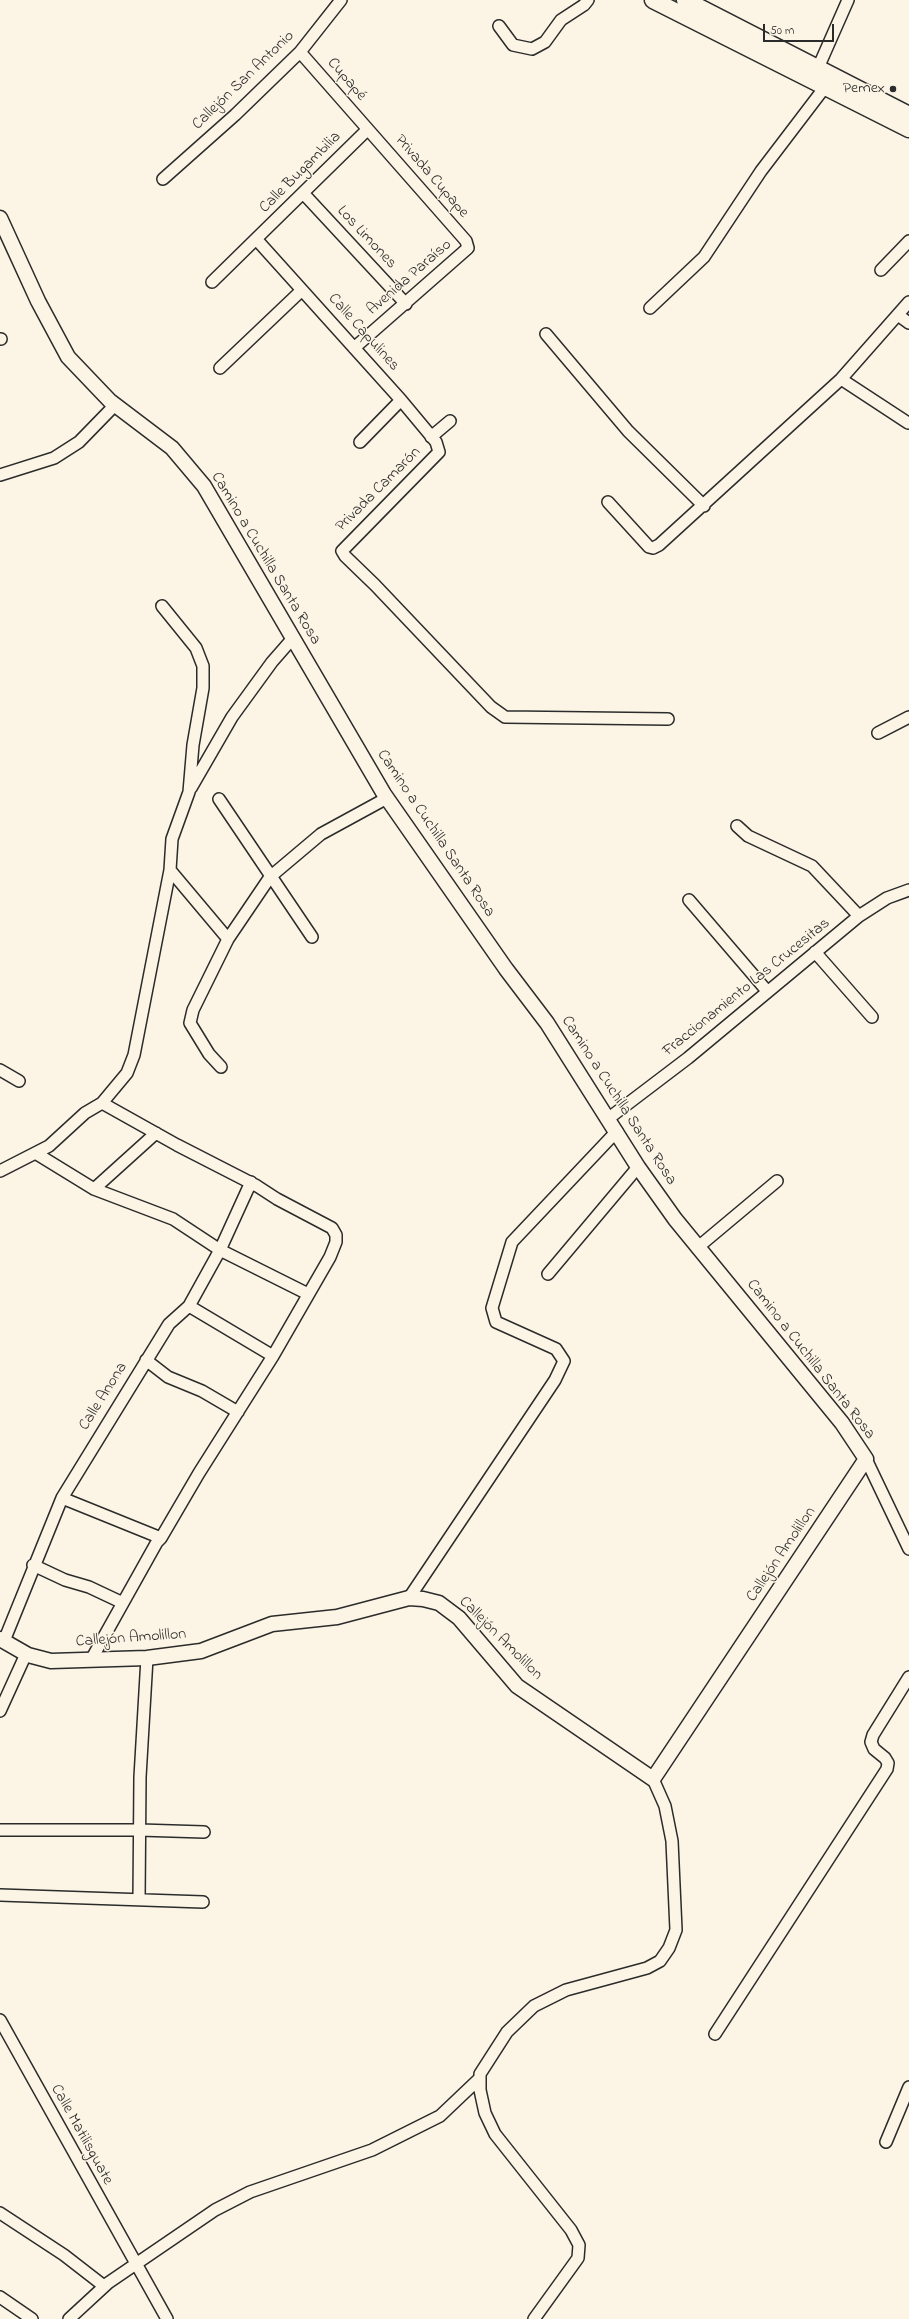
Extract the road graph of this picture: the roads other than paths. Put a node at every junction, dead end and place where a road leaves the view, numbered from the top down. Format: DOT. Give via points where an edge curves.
graph roads {
  1 [pos="341,0"];
  2 [pos="588,0"];
  3 [pos="653,0"];
  4 [pos="684,0"];
  5 [pos="848,0"];
  6 [pos="499,26"];
  7 [pos="300,52"];
  8 [pos="818,68"];
  9 [pos="825,87"];
  10 [pos="909,116"];
  11 [pos="909,129"];
  12 [pos="367,130"];
  13 [pos="163,179"];
  14 [pos="303,193"];
  15 [pos="0,218"];
  16 [pos="3,232"];
  17 [pos="257,240"];
  18 [pos="909,241"];
  19 [pos="468,248"];
  20 [pos="881,270"];
  21 [pos="212,282"];
  22 [pos="302,290"];
  23 [pos="909,302"];
  24 [pos="406,304"];
  25 [pos="650,308"];
  26 [pos="898,315"];
  27 [pos="909,323"];
  28 [pos="546,334"];
  29 [pos="354,348"];
  30 [pos="220,368"];
  31 [pos="841,379"];
  32 [pos="401,400"];
  33 [pos="114,405"];
  34 [pos="450,421"];
  35 [pos="908,423"];
  36 [pos="431,437"];
  37 [pos="360,442"];
  38 [pos="439,452"];
  39 [pos="0,475"];
  40 [pos="608,502"];
  41 [pos="704,506"];
  42 [pos="162,606"];
  43 [pos="293,638"];
  44 [pos="909,718"];
  45 [pos="668,719"];
  46 [pos="878,733"];
  47 [pos="189,792"];
  48 [pos="387,798"];
  49 [pos="219,799"];
  50 [pos="737,826"];
  51 [pos="170,870"];
  52 [pos="270,877"];
  53 [pos="909,890"];
  54 [pos="689,900"];
  55 [pos="859,916"];
  56 [pos="312,937"];
  57 [pos="228,939"];
  58 [pos="814,952"];
  59 [pos="767,991"];
  60 [pos="872,1017"];
  61 [pos="221,1067"];
  62 [pos="0,1070"];
  63 [pos="18,1081"];
  64 [pos="102,1103"];
  65 [pos="609,1118"];
  66 [pos="617,1131"];
  67 [pos="156,1133"];
  68 [pos="37,1154"];
  69 [pos="3,1166"];
  70 [pos="638,1167"];
  71 [pos="777,1181"];
  72 [pos="251,1182"];
  73 [pos="94,1189"];
  74 [pos="697,1248"];
  75 [pos="220,1250"];
  76 [pos="548,1274"];
  77 [pos="308,1294"];
  78 [pos="189,1306"];
  79 [pos="273,1356"];
  80 [pos="146,1360"];
  81 [pos="238,1412"];
  82 [pos="866,1459"];
  83 [pos="62,1498"];
  84 [pos="161,1538"];
  85 [pos="909,1549"];
  86 [pos="33,1566"];
  87 [pos="409,1598"];
  88 [pos="123,1603"];
  89 [pos="2,1640"];
  90 [pos="26,1654"];
  91 [pos="147,1658"];
  92 [pos="91,1660"];
  93 [pos="909,1677"];
  94 [pos="0,1711"];
  95 [pos="653,1779"];
  96 [pos="0,1830"];
  97 [pos="140,1830"];
  98 [pos="204,1832"];
  99 [pos="0,1895"];
  100 [pos="139,1900"];
  101 [pos="203,1902"];
  102 [pos="0,2020"];
  103 [pos="715,2034"];
  104 [pos="480,2078"];
  105 [pos="909,2087"];
  106 [pos="886,2142"];
  107 [pos="0,2213"];
  108 [pos="135,2264"];
  109 [pos="104,2286"];
  110 [pos="0,2297"];
  111 [pos="32,2319"];
  112 [pos="69,2319"];
  113 [pos="167,2319"];
  114 [pos="534,2319"];
  1 -- 7 [label="street, Callejón San Antonio"];
  2 -- 6 [label="street" via="584,6 562,20 545,42 532,49 513,45"];
  3 -- 9 [label="main road"];
  4 -- 8 [label="main road"];
  5 -- 8 [label="street"];
  7 -- 12 [label="street, Cupapé"];
  7 -- 13 [label="street, Callejón San Antonio" via="235,115"];
  8 -- 10 [label="main road"];
  9 -- 11 [label="main road"];
  9 -- 25 [label="street" via="761,171 704,257"];
  12 -- 14 [label="street, Calle Bugambilia"];
  12 -- 19 [label="street, Privada Cupape" via="466,241"];
  14 -- 17 [label="street, Calle Bugambilia"];
  14 -- 24 [label="street, Los Limones"];
  15 -- 16 [label="street, Camino a Cuchilla Santa Rosa"];
  16 -- 33 [label="street, Camino a Cuchilla Santa Rosa" via="68,357"];
  17 -- 21 [label="street, Calle Bugambilia"];
  17 -- 22 [label="street, Calle Capulines"];
  18 -- 20 [label="street"];
  19 -- 24 [label="street, Avenida Paraíso"];
  22 -- 29 [label="street, Calle Capulines"];
  22 -- 30 [label="street"];
  23 -- 26 [label="street"];
  24 -- 29 [label="street, Avenida Paraíso"];
  26 -- 27 [label="street"];
  26 -- 31 [label="street"];
  28 -- 41 [label="street" via="628,430"];
  29 -- 32 [label="street, Calle Capulines"];
  31 -- 35 [label="street"];
  31 -- 41 [label="street"];
  32 -- 36 [label="street, Calle Capulines"];
  32 -- 37 [label="street"];
  33 -- 39 [label="street" via="79,442 54,458"];
  33 -- 43 [label="street, Camino a Cuchilla Santa Rosa" via="172,448 204,486"];
  34 -- 36 [label="street"];
  36 -- 38 [label="street, Calle Capulines"];
  38 -- 45 [label="street, Privada Camarón" via="342,551 491,707 505,717"];
  40 -- 41 [label="street" via="648,547 653,548"];
  42 -- 47 [label="street" via="196,648 202,666 203,688 193,745"];
  43 -- 47 [label="street" via="272,662 232,718"];
  43 -- 48 [label="street, Camino a Cuchilla Santa Rosa"];
  44 -- 46 [label="street"];
  47 -- 51 [label="street" via="172,838"];
  48 -- 52 [label="street" via="321,834"];
  48 -- 65 [label="street, Camino a Cuchilla Santa Rosa" via="506,969 547,1023"];
  49 -- 52 [label="street"];
  50 -- 55 [label="street" via="748,836 812,866"];
  51 -- 57 [label="street"];
  51 -- 64 [label="street" via="134,1056 127,1074"];
  52 -- 56 [label="street"];
  52 -- 57 [label="street"];
  53 -- 55 [label="street, Fraccionamiento Las Crucesitas" via="887,898"];
  54 -- 59 [label="street"];
  55 -- 58 [label="street, Fraccionamiento Las Crucesitas"];
  57 -- 61 [label="street" via="190,1023 209,1054"];
  58 -- 59 [label="street, Fraccionamiento Las Crucesitas"];
  58 -- 60 [label="street"];
  59 -- 65 [label="street, Fraccionamiento Las Crucesitas" via="688,1058"];
  62 -- 63 [label="street"];
  64 -- 67 [label="street"];
  64 -- 68 [label="street" via="89,1110"];
  65 -- 66 [label="street, Camino a Cuchilla Santa Rosa"];
  66 -- 70 [label="street, Camino a Cuchilla Santa Rosa"];
  66 -- 87 [label="street" via="512,1242 492,1308 496,1322 556,1349 564,1361 555,1380"];
  67 -- 72 [label="street"];
  67 -- 73 [label="street"];
  68 -- 69 [label="street"];
  68 -- 73 [label="street"];
  70 -- 74 [label="street, Camino a Cuchilla Santa Rosa"];
  70 -- 76 [label="street"];
  71 -- 74 [label="street"];
  72 -- 75 [label="street, Calle Anona"];
  72 -- 77 [label="street" via="276,1199 332,1228 336,1235 330,1257"];
  73 -- 75 [label="street" via="173,1220"];
  74 -- 82 [label="street, Camino a Cuchilla Santa Rosa" via="842,1423"];
  75 -- 77 [label="street"];
  75 -- 78 [label="street, Calle Anona"];
  77 -- 79 [label="street"];
  78 -- 79 [label="street"];
  78 -- 80 [label="street, Calle Anona" via="170,1324"];
  79 -- 81 [label="street"];
  80 -- 81 [label="street" via="168,1377 202,1391"];
  80 -- 83 [label="street, Calle Anona"];
  81 -- 84 [label="street"];
  82 -- 85 [label="street"];
  82 -- 95 [label="street, Callejón Amolillon"];
  83 -- 84 [label="street"];
  83 -- 86 [label="street, Calle Anona"];
  84 -- 88 [label="street"];
  86 -- 88 [label="street"];
  86 -- 89 [label="street, Calle Anona"];
  87 -- 91 [label="street, Callejón Amolillon" via="337,1617 272,1624 201,1651"];
  87 -- 95 [label="street, Callejón Amolillon" via="439,1603 460,1618 517,1686"];
  88 -- 92 [label="street"];
  89 -- 90 [label="street, Callejón Amolillon"];
  90 -- 92 [label="street, Callejón Amolillon" via="51,1661"];
  90 -- 94 [label="street"];
  91 -- 92 [label="street, Callejón Amolillon"];
  91 -- 97 [label="street" via="140,1777"];
  93 -- 103 [label="street" via="871,1742 874,1749 886,1758 887,1769"];
  95 -- 104 [label="street" via="666,1806 672,1841 676,1930 669,1948 660,1960 647,1968 566,1990 534,2006 507,2032 489,2058"];
  96 -- 97 [label="street"];
  97 -- 98 [label="street"];
  97 -- 100 [label="street"];
  99 -- 100 [label="street"];
  100 -- 101 [label="street"];
  102 -- 108 [label="street, Calle Matilisguate"];
  104 -- 108 [label="street" via="440,2116 372,2150 250,2192 215,2210"];
  104 -- 114 [label="street" via="485,2113 495,2134 571,2230 579,2245 578,2258"];
  105 -- 106 [label="street"];
  107 -- 109 [label="street"];
  108 -- 109 [label="street"];
  108 -- 113 [label="street, Calle Matilisguate"];
  109 -- 112 [label="street"];
  110 -- 111 [label="street"];
}
